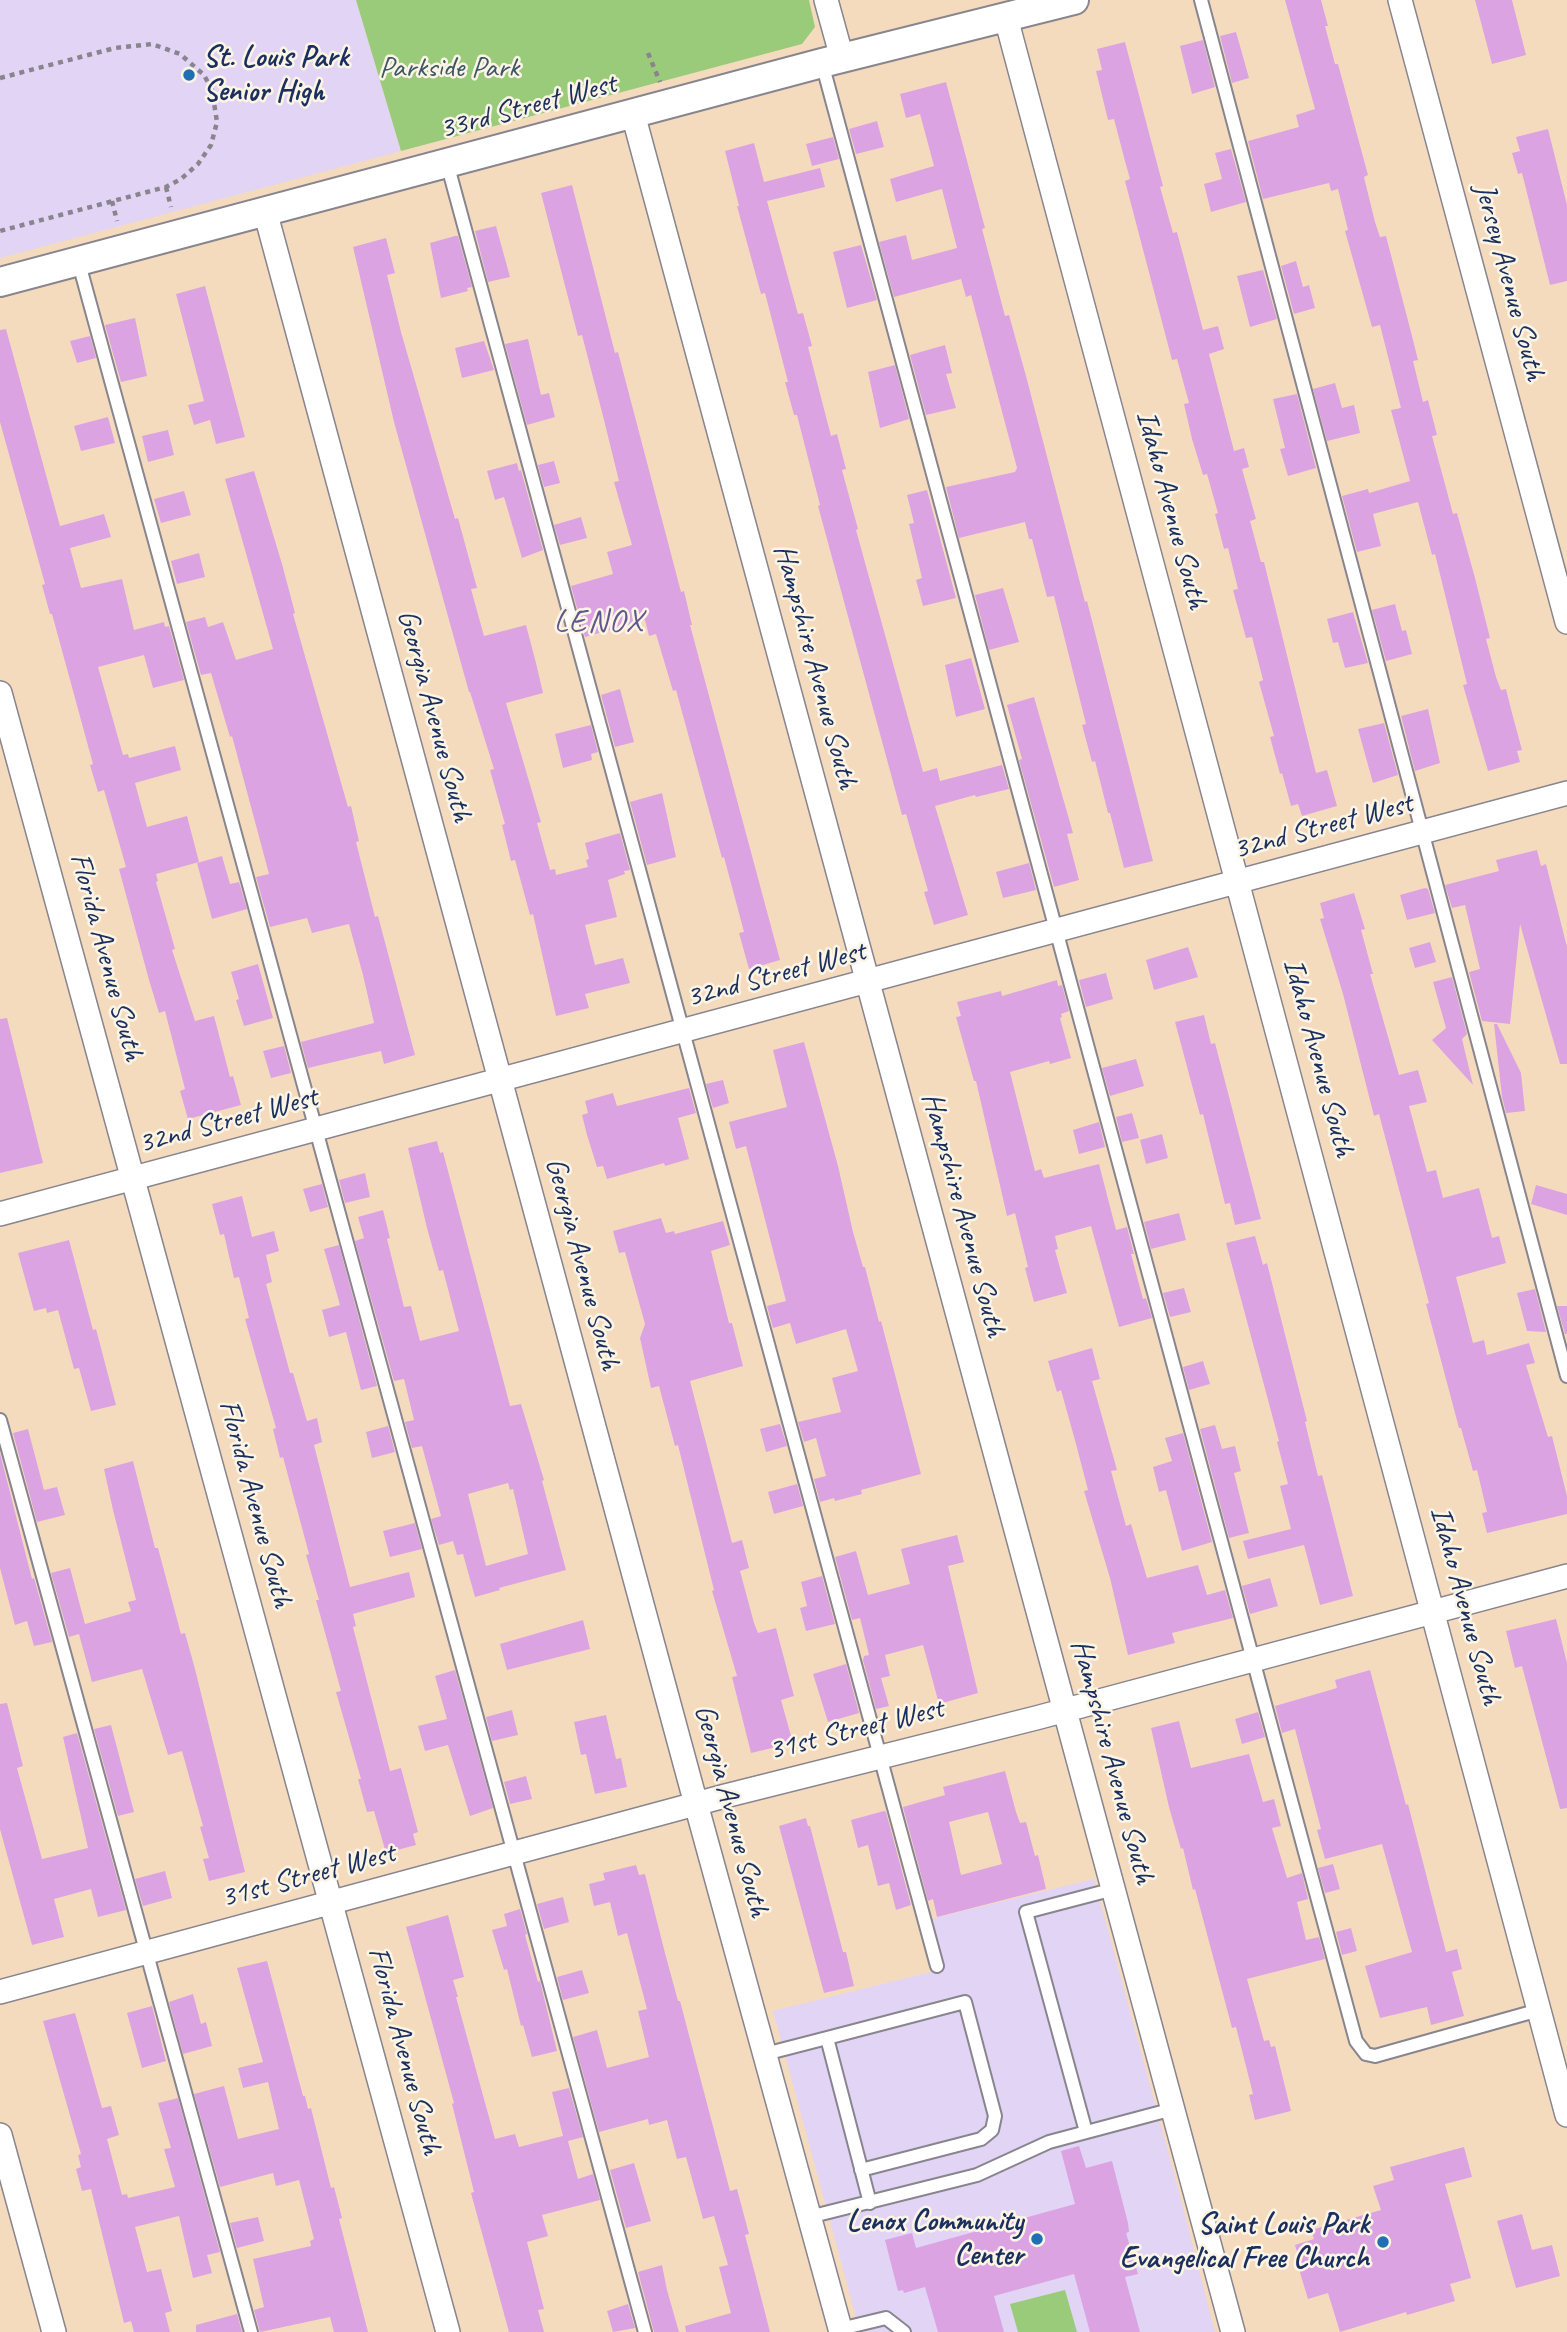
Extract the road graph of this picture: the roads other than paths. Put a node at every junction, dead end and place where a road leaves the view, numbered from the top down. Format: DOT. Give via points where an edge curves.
graph roads {
  1 [pos="826,0"];
  2 [pos="1074,0"];
  3 [pos="1201,0"];
  4 [pos="1400,0"];
  5 [pos="1006,18"];
  6 [pos="832,60"];
  7 [pos="633,114"];
  8 [pos="447,163"];
  9 [pos="265,211"];
  10 [pos="78,261"];
  11 [pos="0,282"];
  12 [pos="1567,622"];
  13 [pos="0,692"];
  14 [pos="1567,793"];
  15 [pos="1424,832"];
  16 [pos="1238,882"];
  17 [pos="1055,932"];
  18 [pos="868,982"];
  19 [pos="684,1032"];
  20 [pos="500,1081"];
  21 [pos="315,1131"];
  22 [pos="134,1179"];
  23 [pos="0,1214"];
  24 [pos="1567,1376"];
  25 [pos="0,1420"];
  26 [pos="1567,1576"];
  27 [pos="1434,1611"];
  28 [pos="1252,1658"];
  29 [pos="1065,1710"];
  30 [pos="879,1756"];
  31 [pos="696,1804"];
  32 [pos="514,1853"];
  33 [pos="1114,1889"];
  34 [pos="331,1903"];
  35 [pos="148,1952"];
  36 [pos="937,1966"];
  37 [pos="0,1992"];
  38 [pos="1539,2010"];
  39 [pos="827,2038"];
  40 [pos="765,2054"];
  41 [pos="1173,2109"];
  42 [pos="1567,2115"];
  43 [pos="1086,2132"];
  44 [pos="0,2135"];
  45 [pos="862,2170"];
  46 [pos="870,2203"];
  47 [pos="808,2217"];
  48 [pos="841,2331"];
  49 [pos="54,2332"];
  50 [pos="251,2332"];
  51 [pos="449,2332"];
  52 [pos="645,2332"];
  53 [pos="904,2332"];
  54 [pos="1233,2332"];
  1 -- 6 [label="street"];
  2 -- 5 [label="street, 33rd Street West"];
  3 -- 15 [label="lane"];
  4 -- 12 [label="street, Jersey Avenue South"];
  5 -- 6 [label="street, 33rd Street West"];
  5 -- 16 [label="street, Idaho Avenue South"];
  6 -- 7 [label="street, 33rd Street West"];
  6 -- 17 [label="lane"];
  7 -- 8 [label="street, 33rd Street West"];
  7 -- 18 [label="street, Hampshire Avenue South"];
  8 -- 9 [label="street, 33rd Street West"];
  8 -- 19 [label="lane"];
  9 -- 10 [label="street, 33rd Street West"];
  9 -- 20 [label="street, Georgia Avenue South"];
  10 -- 11 [label="street, 33rd Street West"];
  10 -- 21 [label="lane"];
  13 -- 22 [label="street, Florida Avenue South"];
  14 -- 15 [label="street, 32nd Street West"];
  15 -- 16 [label="street, 32nd Street West"];
  15 -- 24 [label="lane"];
  16 -- 17 [label="street, 32nd Street West"];
  16 -- 27 [label="street, Idaho Avenue South"];
  17 -- 18 [label="street, 32nd Street West"];
  17 -- 28 [label="lane"];
  18 -- 19 [label="street, 32nd Street West"];
  18 -- 29 [label="street, Hampshire Avenue South"];
  19 -- 20 [label="street, 32nd Street West"];
  19 -- 30 [label="lane"];
  20 -- 21 [label="street, 32nd Street West"];
  20 -- 31 [label="street, Georgia Avenue South"];
  21 -- 22 [label="street, 32nd Street West"];
  21 -- 32 [label="lane"];
  22 -- 23 [label="street, 32nd Street West"];
  22 -- 34 [label="street, Florida Avenue South"];
  25 -- 35 [label="lane"];
  26 -- 27 [label="street, 31st Street West"];
  27 -- 28 [label="street, 31st Street West"];
  27 -- 38 [label="street, Idaho Avenue South"];
  28 -- 29 [label="street, 31st Street West"];
  28 -- 38 [label="lane" via="1360,2049 1375,2056"];
  29 -- 30 [label="street, 31st Street West"];
  29 -- 33 [label="street, Hampshire Avenue South"];
  30 -- 31 [label="street, 31st Street West"];
  30 -- 36 [label="lane"];
  31 -- 32 [label="street, 31st Street West"];
  31 -- 40 [label="street, Georgia Avenue South"];
  32 -- 34 [label="street, 31st Street West"];
  32 -- 52 [label="lane"];
  33 -- 41 [label="street, Hampshire Avenue South"];
  33 -- 43 [label="lane" via="1026,1912"];
  34 -- 35 [label="street, 31st Street West"];
  34 -- 51 [label="street, Florida Avenue South"];
  35 -- 37 [label="street, 31st Street West"];
  35 -- 50 [label="lane"];
  38 -- 42 [label="street, Idaho Avenue South"];
  39 -- 40 [label="lane"];
  39 -- 45 [label="lane"];
  39 -- 45 [label="lane" via="965,2001 995,2116 988,2135"];
  40 -- 47 [label="street, Georgia Avenue South"];
  41 -- 43 [label="lane"];
  41 -- 54 [label="street, Hampshire Avenue South"];
  43 -- 46 [label="lane" via="977,2175"];
  44 -- 49 [label="street"];
  45 -- 46 [label="lane"];
  46 -- 47 [label="lane"];
  47 -- 48 [label="street, Georgia Avenue South"];
  48 -- 53 [label="lane" via="886,2318"];
}
